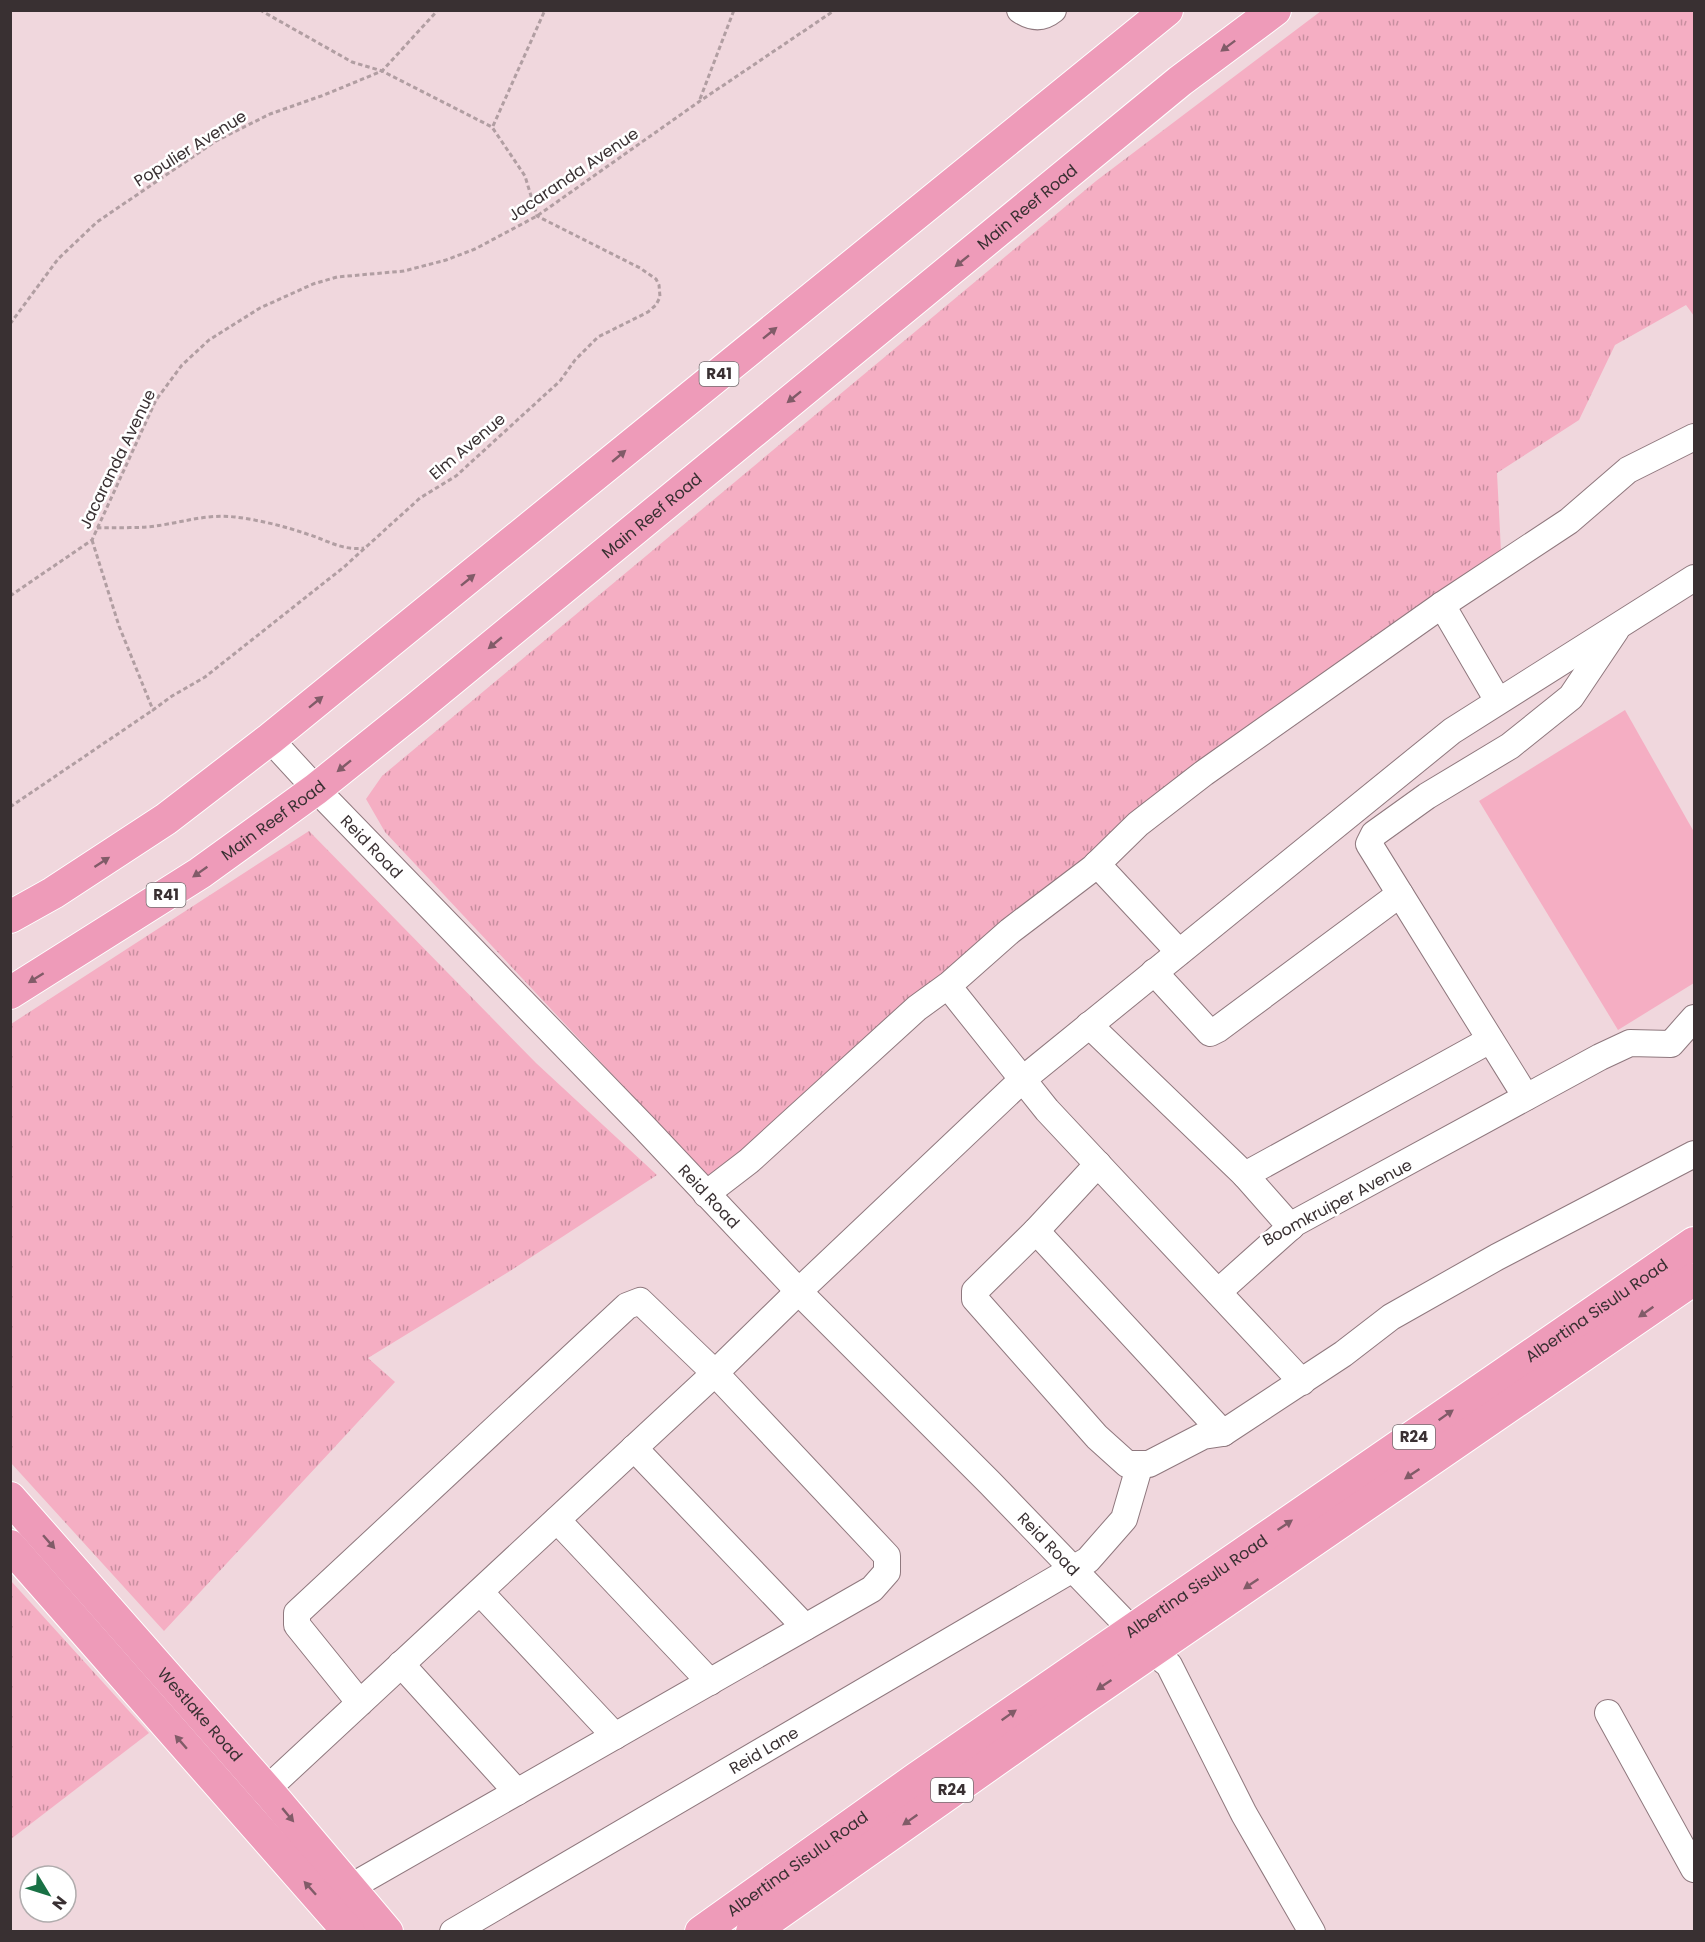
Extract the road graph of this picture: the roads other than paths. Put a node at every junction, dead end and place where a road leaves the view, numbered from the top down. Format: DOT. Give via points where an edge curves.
graph roads {
  1 [pos="1020,10"];
  2 [pos="1053,10"];
  3 [pos="1167,10"];
  4 [pos="1275,10"];
  5 [pos="1695,437"];
  6 [pos="1695,578"];
  7 [pos="1442,605"];
  8 [pos="1621,623"];
  9 [pos="1498,701"];
  10 [pos="270,739"];
  11 [pos="315,789"];
  12 [pos="1097,864"];
  13 [pos="1400,894"];
  14 [pos="10,918"];
  15 [pos="1179,952"];
  16 [pos="1154,972"];
  17 [pos="952,991"];
  18 [pos="10,993"];
  19 [pos="1695,1018"];
  20 [pos="1089,1025"];
  21 [pos="1490,1040"];
  22 [pos="1022,1080"];
  23 [pos="1526,1097"];
  24 [pos="1695,1154"];
  25 [pos="1098,1164"];
  26 [pos="1245,1175"];
  27 [pos="706,1194"];
  28 [pos="1291,1227"];
  29 [pos="1036,1231"];
  30 [pos="1695,1244"];
  31 [pos="1695,1279"];
  32 [pos="798,1292"];
  33 [pos="1218,1292"];
  34 [pos="715,1373"];
  35 [pos="1302,1382"];
  36 [pos="1223,1433"];
  37 [pos="634,1448"];
  38 [pos="1140,1464"];
  39 [pos="10,1498"];
  40 [pos="558,1520"];
  41 [pos="10,1546"];
  42 [pos="1074,1569"];
  43 [pos="480,1592"];
  44 [pos="805,1628"];
  45 [pos="1143,1641"];
  46 [pos="401,1665"];
  47 [pos="710,1682"];
  48 [pos="360,1703"];
  49 [pos="1608,1713"];
  50 [pos="615,1736"];
  51 [pos="266,1790"];
  52 [pos="517,1792"];
  53 [pos="1695,1869"];
  54 [pos="349,1888"];
  55 [pos="349,1932"];
  56 [pos="387,1932"];
  57 [pos="453,1932"];
  58 [pos="701,1932"];
  59 [pos="752,1932"];
  60 [pos="1312,1932"];
  1 -- 2 [label="street" via="1037,17"];
  10 -- 3 [label="main road, R41, one-way"];
  4 -- 11 [label="main road, Main Reef Road / R41, one-way" via="1180,81"];
  5 -- 7 [label="street" via="1628,470 1569,521"];
  6 -- 8 [label="street"];
  7 -- 9 [label="street"];
  7 -- 12 [label="street" via="1204,773 1137,824"];
  8 -- 9 [label="street"];
  8 -- 13 [label="street" via="1571,697 1510,746 1427,796 1374,834 1369,844"];
  9 -- 15 [label="street" via="1452,731"];
  10 -- 11 [label="street, Reid Road"];
  14 -- 10 [label="main road, R41, one-way" via="166,819"];
  11 -- 18 [label="main road, Main Reef Road / R41, one-way" via="200,873"];
  11 -- 27 [label="street, Reid Road"];
  12 -- 15 [label="street"];
  12 -- 27 [label="street" via="917,1008 748,1161"];
  13 -- 16 [label="street" via="1210,1033"];
  13 -- 21 [label="street"];
  15 -- 16 [label="street"];
  16 -- 20 [label="street"];
  17 -- 22 [label="street"];
  19 -- 23 [label="street" via="1671,1044 1630,1043"];
  20 -- 22 [label="street"];
  20 -- 26 [label="street"];
  21 -- 23 [label="street"];
  21 -- 26 [label="street"];
  22 -- 25 [label="street"];
  22 -- 32 [label="street"];
  23 -- 28 [label="street"];
  24 -- 35 [label="street" via="1391,1317"];
  25 -- 29 [label="street"];
  25 -- 33 [label="street"];
  26 -- 28 [label="street"];
  27 -- 32 [label="street, Reid Road"];
  28 -- 33 [label="street"];
  29 -- 36 [label="street"];
  29 -- 38 [label="street" via="975,1291 975,1299 1097,1437 1127,1464"];
  45 -- 30 [label="main road, Albertina Sisulu Road / R24, one-way"];
  31 -- 45 [label="main road, Albertina Sisulu Road / R24, one-way"];
  32 -- 34 [label="street"];
  32 -- 42 [label="street, Reid Road"];
  33 -- 35 [label="street"];
  34 -- 37 [label="street"];
  34 -- 44 [label="street" via="887,1556 887,1572 872,1590"];
  34 -- 48 [label="street" via="640,1301 627,1306 609,1322 297,1613 297,1625"];
  35 -- 36 [label="street"];
  36 -- 38 [label="street" via="1203,1436 1149,1464"];
  37 -- 40 [label="street"];
  37 -- 44 [label="street"];
  38 -- 42 [label="street, Reid Lane" via="1124,1519 1088,1560"];
  39 -- 51 [label="main road, Westlake Road, one-way"];
  40 -- 43 [label="street"];
  40 -- 47 [label="street"];
  55 -- 41 [label="main road, Westlake Road, one-way"];
  42 -- 45 [label="street, Reid Road"];
  42 -- 57 [label="street, Reid Lane"];
  43 -- 46 [label="street"];
  43 -- 50 [label="street"];
  44 -- 47 [label="street"];
  58 -- 45 [label="main road, Albertina Sisulu Road / R24, one-way" via="917,1778"];
  45 -- 59 [label="main road, Albertina Sisulu Road / R24, one-way" via="919,1813"];
  45 -- 60 [label="street, Reid Road" via="1169,1665 1244,1814"];
  46 -- 48 [label="street"];
  46 -- 52 [label="street"];
  47 -- 50 [label="street"];
  48 -- 51 [label="street"];
  49 -- 53 [label="street"];
  50 -- 52 [label="street"];
  51 -- 54 [label="main road, Westlake Road, one-way"];
  52 -- 54 [label="street"];
  54 -- 56 [label="main road, Westlake Road"];
}
